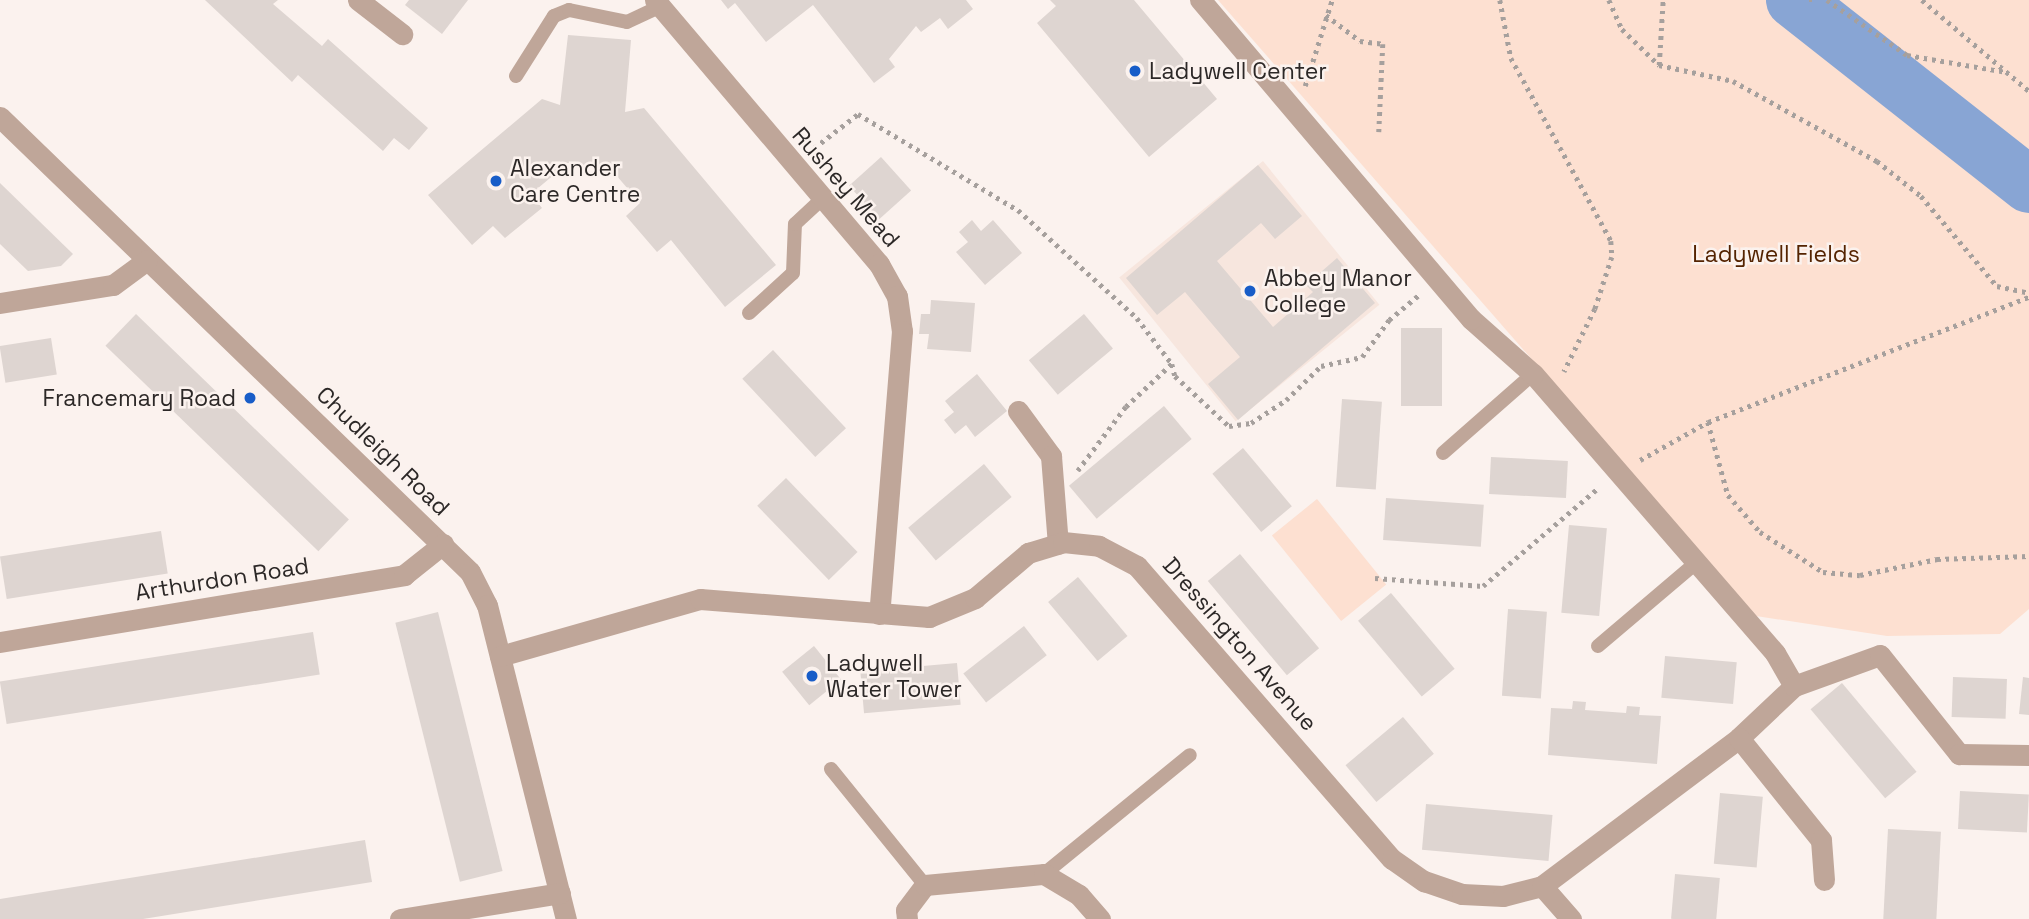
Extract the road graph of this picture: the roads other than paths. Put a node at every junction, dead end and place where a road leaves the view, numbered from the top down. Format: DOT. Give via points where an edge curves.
graph roads {
  1 [pos="358,0"];
  2 [pos="1200,0"];
  3 [pos="657,4"];
  4 [pos="402,34"];
  5 [pos="516,76"];
  6 [pos="0,117"];
  7 [pos="822,199"];
  8 [pos="147,260"];
  9 [pos="0,303"];
  10 [pos="749,313"];
  11 [pos="1533,374"];
  12 [pos="1018,411"];
  13 [pos="1443,453"];
  14 [pos="443,544"];
  15 [pos="1058,544"];
  16 [pos="1697,562"];
  17 [pos="879,614"];
  18 [pos="0,642"];
  19 [pos="1598,646"];
  20 [pos="500,656"];
  21 [pos="1794,686"];
  22 [pos="1739,738"];
  23 [pos="1190,754"];
  24 [pos="2029,755"];
  25 [pos="831,769"];
  26 [pos="1044,874"];
  27 [pos="1824,880"];
  28 [pos="925,885"];
  29 [pos="1542,886"];
  30 [pos="560,893"];
  31 [pos="400,919"];
  32 [pos="566,919"];
  33 [pos="908,919"];
  34 [pos="1100,919"];
  35 [pos="1571,919"];
  1 -- 4 [label="street"];
  2 -- 11 [label="street" via="1438,280"];
  3 -- 5 [label="lane" via="627,22 569,10 554,16"];
  3 -- 7 [label="street, Rushey Mead"];
  6 -- 8 [label="street, Chudleigh Road"];
  7 -- 10 [label="lane" via="795,223 793,273"];
  7 -- 17 [label="street, Rushey Mead" via="879,264 898,308"];
  8 -- 9 [label="street" via="113,285"];
  8 -- 14 [label="street, Chudleigh Road"];
  11 -- 13 [label="lane"];
  11 -- 16 [label="street"];
  12 -- 15 [label="street" via="1051,456"];
  14 -- 18 [label="street, Arthurdon Road" via="404,575"];
  14 -- 20 [label="street, Chudleigh Road" via="471,572"];
  15 -- 17 [label="street, Dressington Avenue" via="1028,553 975,598 929,617"];
  15 -- 29 [label="street, Dressington Avenue" via="1099,546 1137,566 1392,859 1424,881 1462,894 1503,897"];
  16 -- 19 [label="lane"];
  16 -- 21 [label="street" via="1775,653"];
  17 -- 20 [label="street, Dressington Avenue" via="700,599"];
  20 -- 30 [label="street, Chudleigh Road"];
  21 -- 22 [label="street, Dressington Avenue"];
  21 -- 24 [label="street" via="1880,655 1959,754"];
  22 -- 27 [label="street" via="1821,841"];
  22 -- 29 [label="street, Dressington Avenue"];
  23 -- 26 [label="lane"];
  25 -- 28 [label="lane"];
  26 -- 28 [label="street"];
  26 -- 34 [label="street" via="1079,895"];
  28 -- 33 [label="street" via="906,910"];
  29 -- 35 [label="street"];
  30 -- 31 [label="street"];
  30 -- 32 [label="street, Chudleigh Road"];
}
